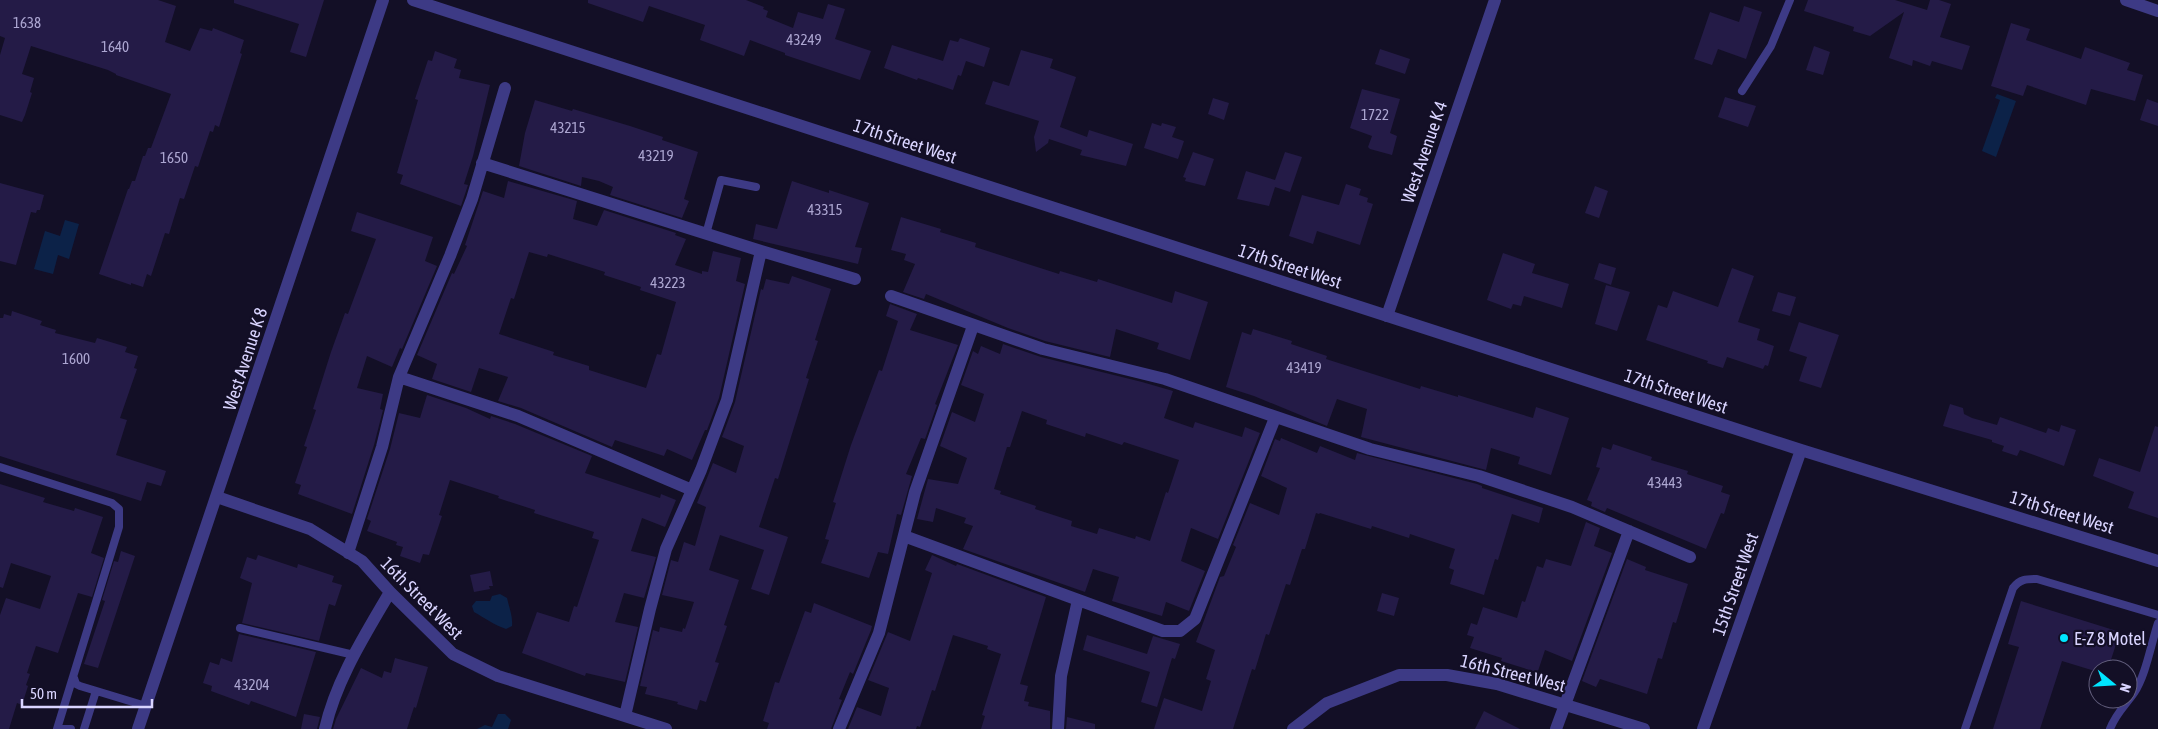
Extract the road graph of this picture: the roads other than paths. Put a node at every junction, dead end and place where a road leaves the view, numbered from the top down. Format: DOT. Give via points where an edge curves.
graph roads {
  1 [pos="383,0"];
  2 [pos="413,0"];
  3 [pos="1495,0"];
  4 [pos="1790,0"];
  5 [pos="2126,0"];
  6 [pos="2158,11"];
  7 [pos="506,88"];
  8 [pos="1742,91"];
  9 [pos="482,164"];
  10 [pos="756,187"];
  11 [pos="706,234"];
  12 [pos="761,251"];
  13 [pos="855,279"];
  14 [pos="891,296"];
  15 [pos="1387,316"];
  16 [pos="973,326"];
  17 [pos="400,377"];
  18 [pos="1275,418"];
  19 [pos="1801,450"];
  20 [pos="0,467"];
  21 [pos="692,490"];
  22 [pos="217,496"];
  23 [pos="1629,531"];
  24 [pos="904,536"];
  25 [pos="348,553"];
  26 [pos="1690,557"];
  27 [pos="2158,561"];
  28 [pos="390,592"];
  29 [pos="1078,600"];
  30 [pos="2158,616"];
  31 [pos="2158,623"];
  32 [pos="240,628"];
  33 [pos="354,655"];
  34 [pos="74,678"];
  35 [pos="96,691"];
  36 [pos="1566,704"];
  37 [pos="146,706"];
  38 [pos="625,716"];
  39 [pos="642,725"];
  40 [pos="58,729"];
  41 [pos="71,729"];
  42 [pos="84,729"];
  43 [pos="138,729"];
  44 [pos="325,729"];
  45 [pos="666,729"];
  46 [pos="839,729"];
  47 [pos="1058,729"];
  48 [pos="1294,729"];
  49 [pos="1556,729"];
  50 [pos="1644,729"];
  51 [pos="1703,729"];
  52 [pos="1965,729"];
  53 [pos="2110,729"];
  1 -- 22 [label="street, West Avenue K 8"];
  2 -- 15 [label="street, 17th Street West"];
  3 -- 15 [label="street, West Avenue K 4"];
  4 -- 8 [label="lane" via="1771,46"];
  5 -- 6 [label="street"];
  7 -- 9 [label="street"];
  9 -- 11 [label="street"];
  9 -- 17 [label="street" via="450,256"];
  10 -- 11 [label="lane" via="721,180"];
  11 -- 12 [label="street"];
  12 -- 13 [label="street"];
  12 -- 21 [label="street" via="727,400"];
  14 -- 16 [label="street"];
  15 -- 19 [label="street, 17th Street West"];
  16 -- 18 [label="street" via="1043,349 1166,379"];
  16 -- 24 [label="street" via="918,482"];
  17 -- 21 [label="street" via="518,416"];
  17 -- 25 [label="street" via="382,447"];
  18 -- 23 [label="street" via="1370,449 1488,479 1572,507"];
  18 -- 29 [label="street" via="1195,619 1180,631 1163,631"];
  19 -- 27 [label="street, 17th Street West"];
  19 -- 51 [label="street, 15th Street West"];
  20 -- 34 [label="lane" via="112,503 119,510 119,527"];
  21 -- 38 [label="street" via="666,549"];
  22 -- 25 [label="street, 16th Street West" via="310,529"];
  22 -- 37 [label="street, West Avenue K 8"];
  23 -- 26 [label="street"];
  23 -- 36 [label="street"];
  24 -- 29 [label="street"];
  24 -- 46 [label="street" via="879,633"];
  25 -- 28 [label="street, 16th Street West" via="362,561"];
  28 -- 33 [label="street"];
  28 -- 38 [label="street, 16th Street West" via="453,654 498,676"];
  29 -- 47 [label="street" via="1061,676"];
  30 -- 52 [label="lane" via="2037,579 2024,578 2012,588"];
  31 -- 53 [label="lane" via="2139,682"];
  32 -- 33 [label="lane"];
  33 -- 44 [label="street" via="330,707"];
  34 -- 35 [label="lane" via="76,684"];
  34 -- 40 [label="lane"];
  35 -- 37 [label="lane"];
  35 -- 42 [label="lane"];
  36 -- 48 [label="street, 16th Street West" via="1497,684 1447,675 1399,675 1327,703"];
  36 -- 49 [label="street"];
  36 -- 50 [label="street, 16th Street West"];
  37 -- 43 [label="street, West Avenue K 8"];
  38 -- 39 [label="street, 16th Street West"];
  39 -- 45 [label="street, 16th Street West"];
  40 -- 41 [label="lane"];
}
